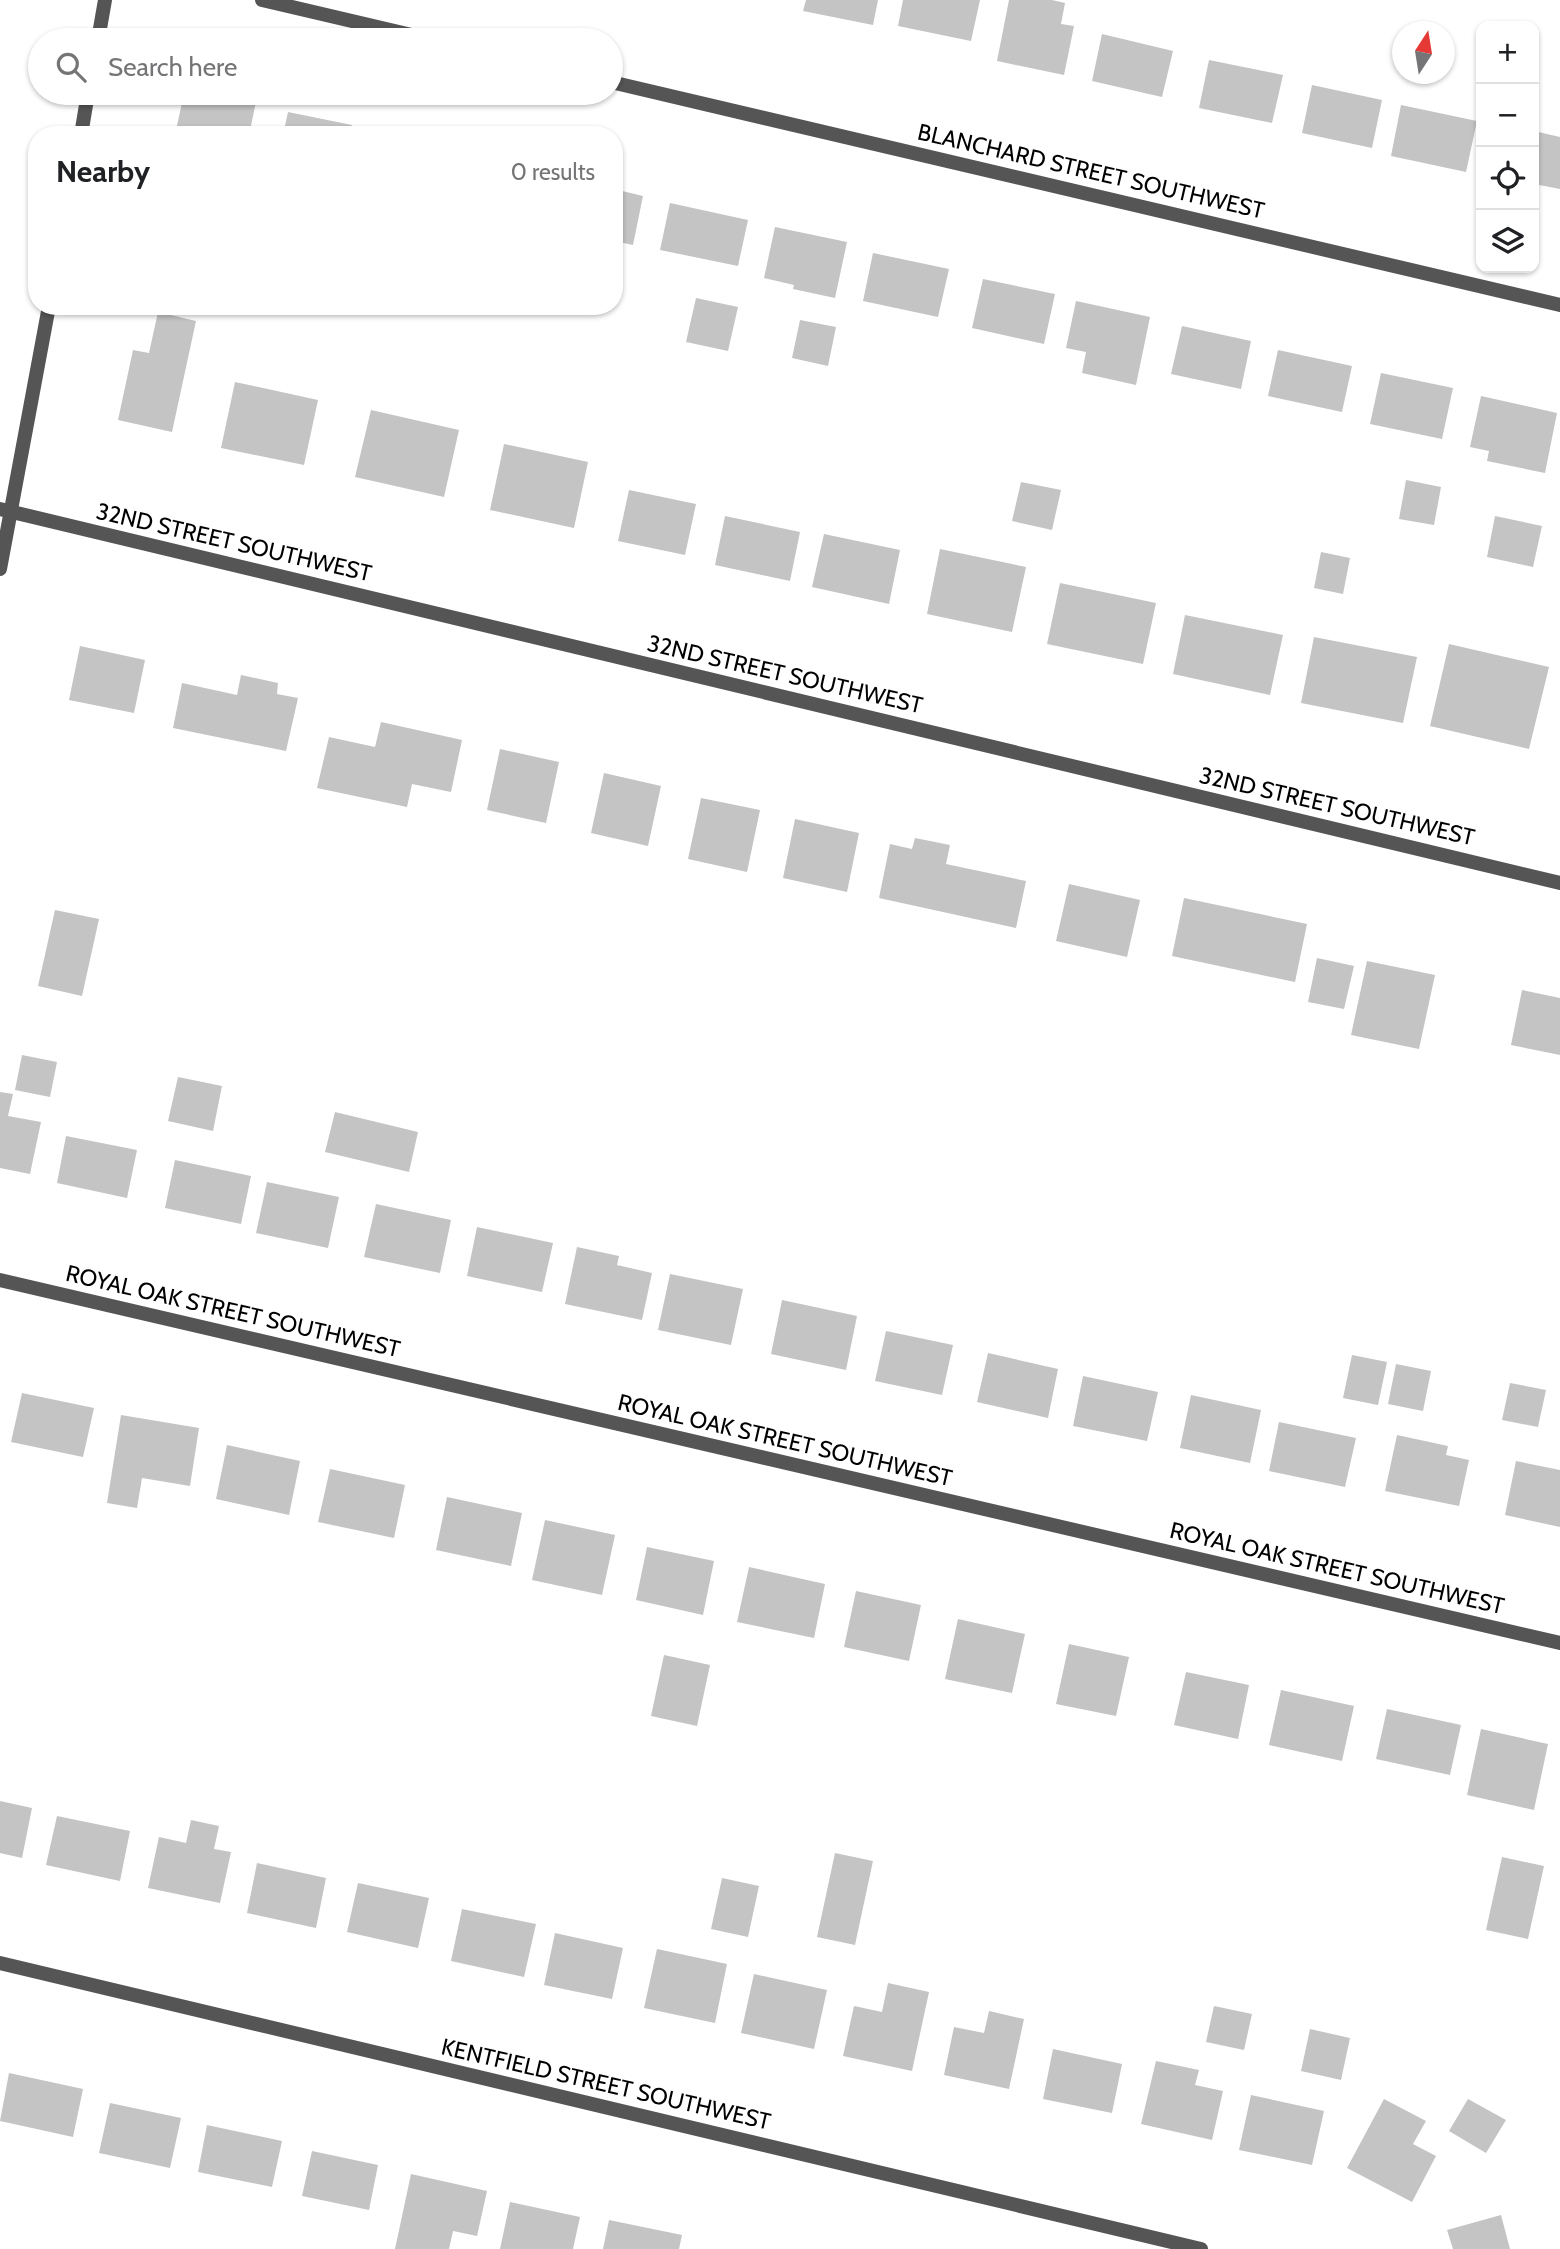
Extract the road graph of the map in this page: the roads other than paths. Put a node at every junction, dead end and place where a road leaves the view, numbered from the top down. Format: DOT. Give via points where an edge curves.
graph roads {
  1 [pos="105,0"];
  2 [pos="262,0"];
  3 [pos="100,28"];
  4 [pos="382,28"];
  5 [pos="623,85"];
  6 [pos="86,105"];
  7 [pos="82,126"];
  8 [pos="1560,305"];
  9 [pos="47,315"];
  10 [pos="6,511"];
  11 [pos="0,569"];
  12 [pos="1560,883"];
  13 [pos="0,1280"];
  14 [pos="1560,1643"];
  15 [pos="0,1963"];
  16 [pos="1202,2249"];
  1 -- 3 [label="street"];
  2 -- 4 [label="street"];
  5 -- 8 [label="street, BLANCHARD STREET SOUTHWEST"];
  6 -- 7 [label="street"];
  9 -- 10 [label="street"];
  10 -- 11 [label="street"];
  10 -- 12 [label="street, 32ND STREET SOUTHWEST"];
  13 -- 14 [label="street, ROYAL OAK STREET SOUTHWEST"];
  15 -- 16 [label="street, KENTFIELD STREET SOUTHWEST"];
}
